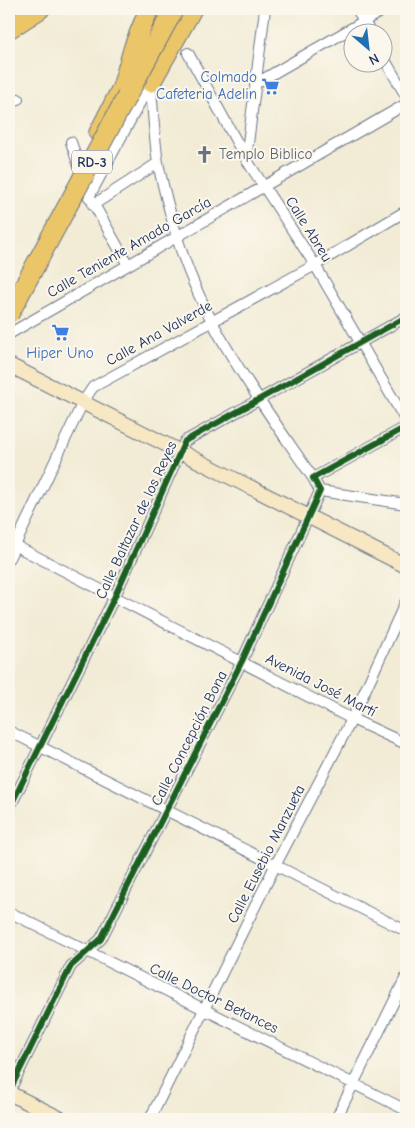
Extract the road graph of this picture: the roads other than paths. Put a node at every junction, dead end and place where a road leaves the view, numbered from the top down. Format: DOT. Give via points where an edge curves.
graph roads {
  1 [pos="25,9"];
  2 [pos="40,9"];
  3 [pos="143,9"];
  4 [pos="149,9"];
  5 [pos="160,9"];
  6 [pos="174,9"];
  7 [pos="192,9"];
  8 [pos="266,9"];
  9 [pos="356,9"];
  10 [pos="385,9"];
  11 [pos="9,20"];
  12 [pos="363,21"];
  13 [pos="9,29"];
  14 [pos="146,37"];
  15 [pos="188,53"];
  16 [pos="392,72"];
  17 [pos="151,82"];
  18 [pos="255,84"];
  19 [pos="406,96"];
  20 [pos="406,104"];
  21 [pos="114,117"];
  22 [pos="71,142"];
  23 [pos="246,159"];
  24 [pos="158,163"];
  25 [pos="80,169"];
  26 [pos="264,186"];
  27 [pos="91,201"];
  28 [pos="406,211"];
  29 [pos="177,238"];
  30 [pos="314,264"];
  31 [pos="128,265"];
  32 [pos="9,298"];
  33 [pos="9,314"];
  34 [pos="406,317"];
  35 [pos="211,321"];
  36 [pos="9,334"];
  37 [pos="361,344"];
  38 [pos="9,365"];
  39 [pos="261,401"];
  40 [pos="83,402"];
  41 [pos="406,421"];
  42 [pos="406,427"];
  43 [pos="179,453"];
  44 [pos="313,478"];
  45 [pos="320,491"];
  46 [pos="406,504"];
  47 [pos="307,518"];
  48 [pos="12,544"];
  49 [pos="9,558"];
  50 [pos="406,566"];
  51 [pos="114,598"];
  52 [pos="406,601"];
  53 [pos="242,661"];
  54 [pos="352,719"];
  55 [pos="9,730"];
  56 [pos="406,744"];
  57 [pos="40,747"];
  58 [pos="9,809"];
  59 [pos="166,811"];
  60 [pos="275,866"];
  61 [pos="9,912"];
  62 [pos="406,931"];
  63 [pos="88,951"];
  64 [pos="406,977"];
  65 [pos="204,1009"];
  66 [pos="353,1083"];
  67 [pos="9,1093"];
  68 [pos="406,1110"];
  69 [pos="61,1119"];
  70 [pos="150,1119"];
  71 [pos="336,1119"];
  1 -- 11 [label="main road"];
  2 -- 13 [label="highway"];
  3 -- 14 [label="street"];
  4 -- 21 [label="highway, bridge" via="134,46"];
  5 -- 14 [label="main road, RD-3"];
  6 -- 21 [label="highway, RD-3, bridge"];
  7 -- 17 [label="highway"];
  8 -- 18 [label="street"];
  9 -- 12 [label="street"];
  10 -- 12 [label="street"];
  12 -- 18 [label="street"];
  14 -- 17 [label="street"];
  14 -- 25 [label="main road, RD-3"];
  15 -- 23 [label="street, Calle Abreu"];
  16 -- 19 [label="street"];
  17 -- 24 [label="street"];
  17 -- 27 [label="street"];
  18 -- 23 [label="street"];
  20 -- 26 [label="street, Calle Teniente Amado García"];
  21 -- 33 [label="highway, RD-3, bridge"];
  22 -- 25 [label="street"];
  23 -- 26 [label="street, Calle Abreu"];
  24 -- 27 [label="street"];
  24 -- 29 [label="street"];
  25 -- 27 [label="street" via="81,181"];
  25 -- 32 [label="main road, RD-3"];
  26 -- 29 [label="street, Calle Teniente Amado García"];
  26 -- 30 [label="street, Calle Abreu"];
  27 -- 31 [label="street"];
  28 -- 30 [label="street, Calle Ana Valverde"];
  29 -- 31 [label="street, Calle Teniente Amado García"];
  29 -- 35 [label="street"];
  30 -- 35 [label="street, Calle Ana Valverde"];
  30 -- 37 [label="street, Calle Abreu"];
  31 -- 36 [label="street, Calle Teniente Amado García"];
  34 -- 37 [label="street, Calle Baltazar de los Reyes"];
  35 -- 39 [label="street"];
  35 -- 40 [label="street, Calle Ana Valverde" via="93,387"];
  37 -- 39 [label="street, Calle Baltazar de los Reyes"];
  37 -- 41 [label="street, Calle Abreu"];
  38 -- 40 [label="main road"];
  39 -- 43 [label="street, Calle Baltazar de los Reyes" via="185,442"];
  39 -- 44 [label="street"];
  40 -- 43 [label="main road"];
  40 -- 48 [label="street, Calle Ana Valverde"];
  42 -- 44 [label="street"];
  43 -- 47 [label="main road"];
  43 -- 51 [label="street, Calle Baltazar de los Reyes"];
  44 -- 45 [label="street"];
  45 -- 46 [label="street"];
  45 -- 47 [label="street, Calle Concepción Bona"];
  47 -- 50 [label="main road"];
  47 -- 53 [label="street, Calle Concepción Bona"];
  48 -- 49 [label="street, Calle Ana Valverde"];
  48 -- 51 [label="street, Avenida José Martí"];
  51 -- 53 [label="street, Avenida José Martí"];
  51 -- 57 [label="street, Calle Baltazar de los Reyes"];
  52 -- 54 [label="street, Calle Eusebio Manzueta"];
  53 -- 54 [label="street, Avenida José Martí"];
  53 -- 59 [label="street, Calle Concepción Bona"];
  54 -- 56 [label="street, Avenida José Martí"];
  54 -- 60 [label="street, Calle Eusebio Manzueta"];
  55 -- 57 [label="street"];
  57 -- 58 [label="street, Calle Baltazar de los Reyes"];
  57 -- 59 [label="street"];
  59 -- 60 [label="street"];
  59 -- 63 [label="street, Calle Concepción Bona" via="101,939"];
  60 -- 62 [label="street"];
  60 -- 65 [label="street, Calle Eusebio Manzueta"];
  61 -- 63 [label="street, Calle Doctor Betances"];
  63 -- 65 [label="street, Calle Doctor Betances"];
  63 -- 67 [label="street, Calle Concepción Bona" via="71,966"];
  64 -- 66 [label="street"];
  65 -- 66 [label="street, Calle Doctor Betances"];
  65 -- 70 [label="street, Calle Eusebio Manzueta"];
  66 -- 68 [label="street, Calle Doctor Betances"];
  66 -- 71 [label="street"];
  67 -- 69 [label="main road"];
}
